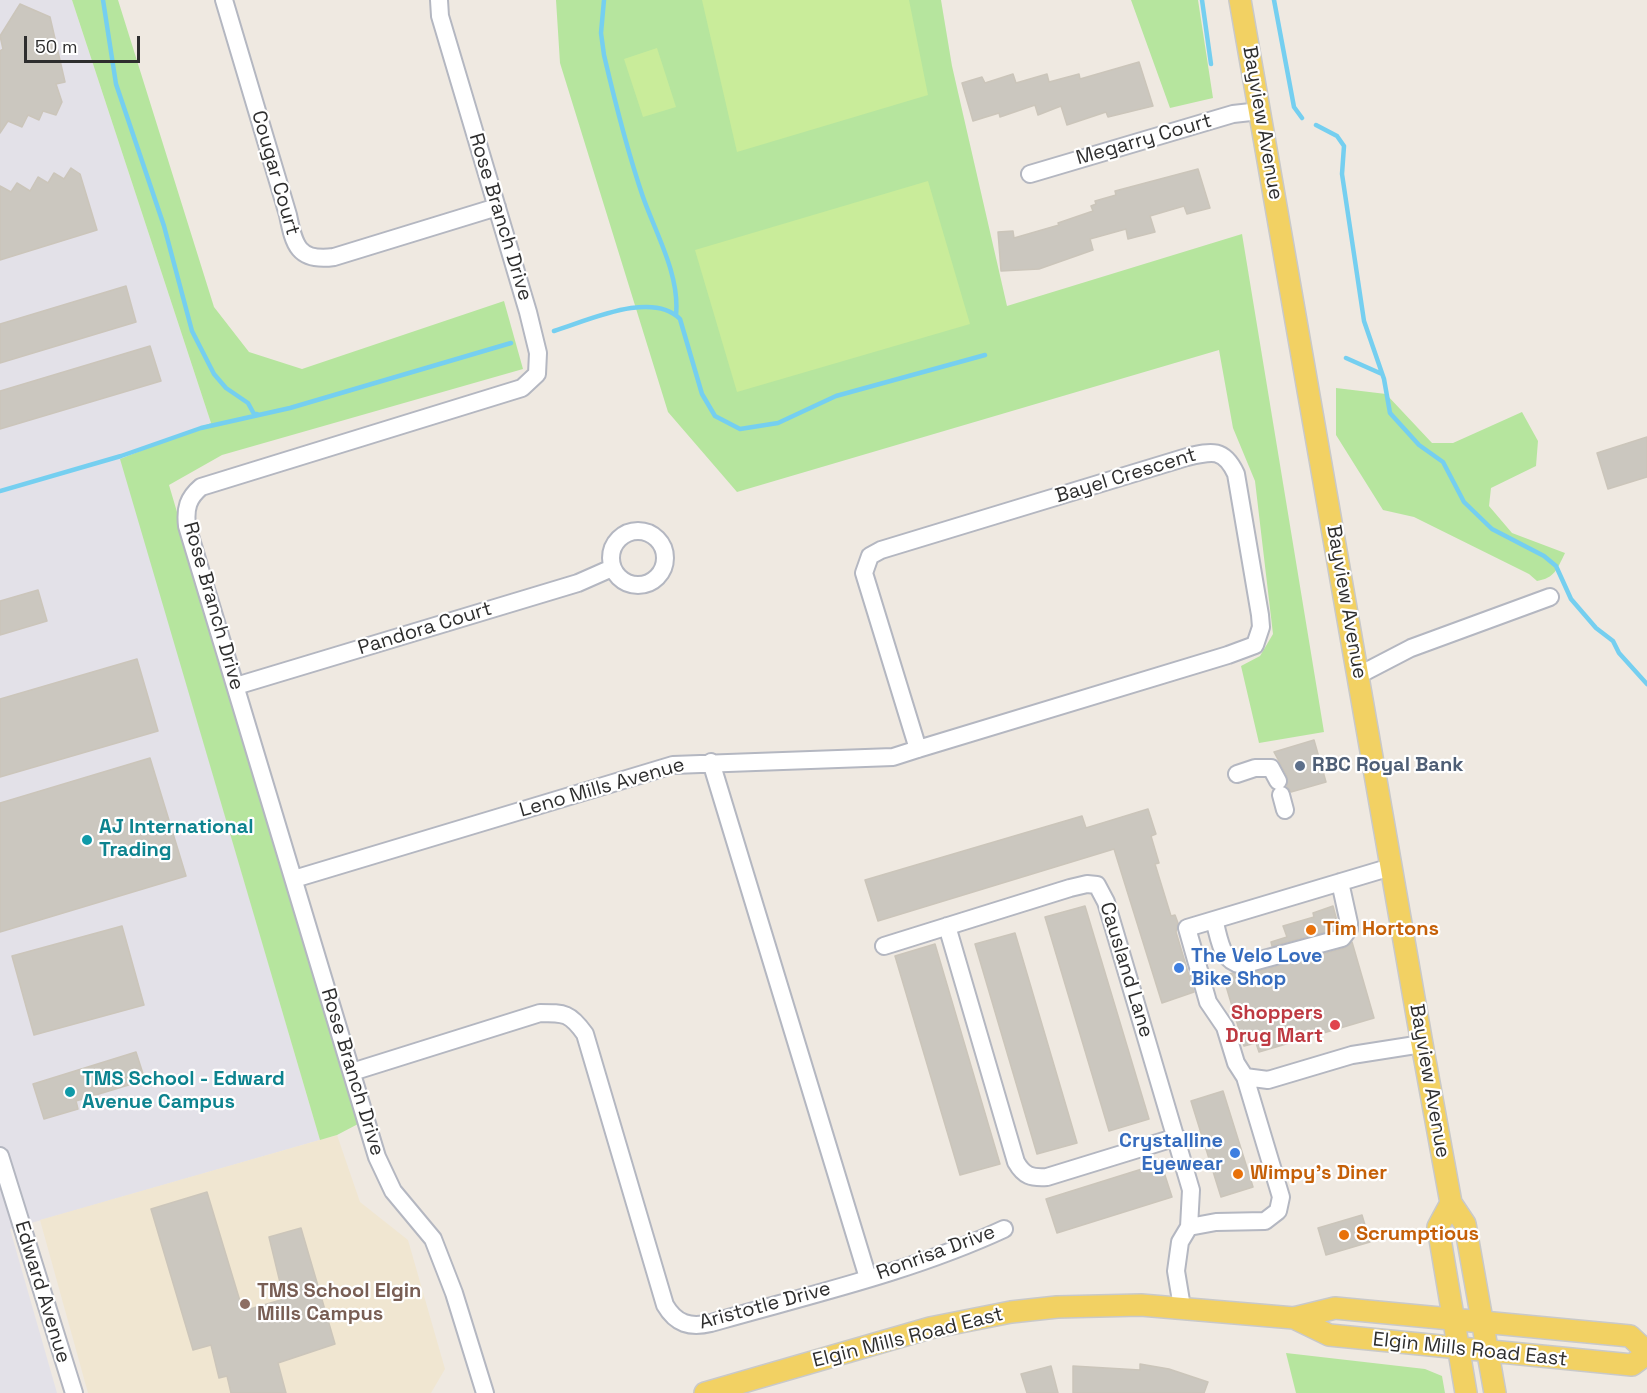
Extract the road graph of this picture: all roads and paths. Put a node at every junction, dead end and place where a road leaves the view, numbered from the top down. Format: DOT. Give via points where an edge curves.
graph roads {
  1 [pos="224,0"];
  2 [pos="439,0"];
  3 [pos="1240,0"];
  4 [pos="1260,111"];
  5 [pos="1030,174"];
  6 [pos="497,207"];
  7 [pos="612,568"];
  8 [pos="1550,597"];
  9 [pos="1359,675"];
  10 [pos="236,686"];
  11 [pos="918,749"];
  12 [pos="711,762"];
  13 [pos="1237,774"];
  14 [pos="1281,796"];
  15 [pos="1391,867"];
  16 [pos="294,879"];
  17 [pos="1340,882"];
  18 [pos="1214,920"];
  19 [pos="947,926"];
  20 [pos="884,946"];
  21 [pos="1422,1044"];
  22 [pos="352,1072"];
  23 [pos="1245,1077"];
  24 [pos="1177,1137"];
  25 [pos="0,1156"];
  26 [pos="1451,1203"];
  27 [pos="1189,1227"];
  28 [pos="1004,1229"];
  29 [pos="868,1278"];
  30 [pos="1182,1307"];
  31 [pos="1294,1318"];
  32 [pos="1454,1320"];
  33 [pos="1482,1323"];
  34 [pos="1458,1349"];
  35 [pos="1488,1352"];
  36 [pos="1647,1353"];
  37 [pos="74,1393"];
  38 [pos="485,1393"];
  39 [pos="705,1393"];
  40 [pos="1466,1393"];
  41 [pos="1495,1393"];
  1 -- 6 [label="street, Cougar Court" via="292,238 308,256 334,257"];
  2 -- 6 [label="street, Rose Branch Drive" via="440,16"];
  3 -- 4 [label="main road, Bayview Avenue"];
  4 -- 5 [label="street, Megarry Court" via="1233,114"];
  4 -- 9 [label="main road, Bayview Avenue"];
  6 -- 10 [label="street, Rose Branch Drive" via="538,353 537,374 522,388 249,470 201,487 192,495 186,513 187,526"];
  7 -- 10 [label="street, Pandora Court" via="578,583"];
  8 -- 9 [label="street" via="1411,648"];
  9 -- 15 [label="main road, Bayview Avenue"];
  10 -- 16 [label="street, Rose Branch Drive"];
  11 -- 11 [label="street, Bayel Crescent" via="1255,645 1260,615 1230,461 1219,453 1197,455 870,556 864,573"];
  11 -- 12 [label="street, Leno Mills Avenue" via="868,758"];
  12 -- 16 [label="street, Leno Mills Avenue" via="656,769"];
  12 -- 29 [label="street"];
  13 -- 14 [label="street" via="1265,766 1271,768"];
  15 -- 17 [label="street"];
  15 -- 21 [label="main road, Bayview Avenue"];
  16 -- 22 [label="street, Rose Branch Drive"];
  17 -- 18 [label="street"];
  17 -- 18 [label="street" via="1349,929 1342,938 1242,965 1225,957"];
  18 -- 23 [label="street" via="1187,928 1208,1002 1225,1027 1236,1063"];
  19 -- 20 [label="street, Causland Lane"];
  19 -- 24 [label="street" via="1022,1172 1047,1177"];
  19 -- 24 [label="street, Causland Lane" via="1078,886 1097,885 1106,902"];
  21 -- 23 [label="street" via="1352,1055 1268,1080"];
  21 -- 26 [label="main road, Bayview Avenue"];
  22 -- 29 [label="street, Aristotle Drive" via="540,1013 574,1018 585,1034 671,1315 687,1325 698,1326"];
  22 -- 38 [label="street, Rose Branch Drive" via="383,1173 405,1208 434,1239"];
  23 -- 27 [label="street" via="1281,1205 1265,1221"];
  24 -- 27 [label="street, Causland Lane" via="1191,1190"];
  25 -- 37 [label="street, Edward Avenue"];
  26 -- 32 [label="main road" via="1438,1227"];
  26 -- 33 [label="main road, Bayview Avenue" via="1465,1224"];
  27 -- 30 [label="street, Causland Lane" via="1180,1242 1176,1271"];
  28 -- 29 [label="street, Ronrisa Drive" via="960,1249"];
  30 -- 31 [label="main road, Elgin Mills Road East"];
  30 -- 39 [label="main road, Elgin Mills Road East" via="1057,1307 974,1319"];
  31 -- 32 [label="main road, Elgin Mills Road East" via="1335,1308"];
  31 -- 34 [label="main road, Elgin Mills Road East" via="1329,1335"];
  32 -- 33 [label="main road, Elgin Mills Road East"];
  32 -- 34 [label="main road"];
  33 -- 35 [label="main road, Bayview Avenue"];
  33 -- 36 [label="main road, Elgin Mills Road East" via="1630,1336"];
  34 -- 35 [label="main road, Elgin Mills Road East"];
  34 -- 40 [label="main road"];
  35 -- 36 [label="main road, Elgin Mills Road East" via="1632,1365"];
  35 -- 41 [label="main road, Bayview Avenue"];
}
